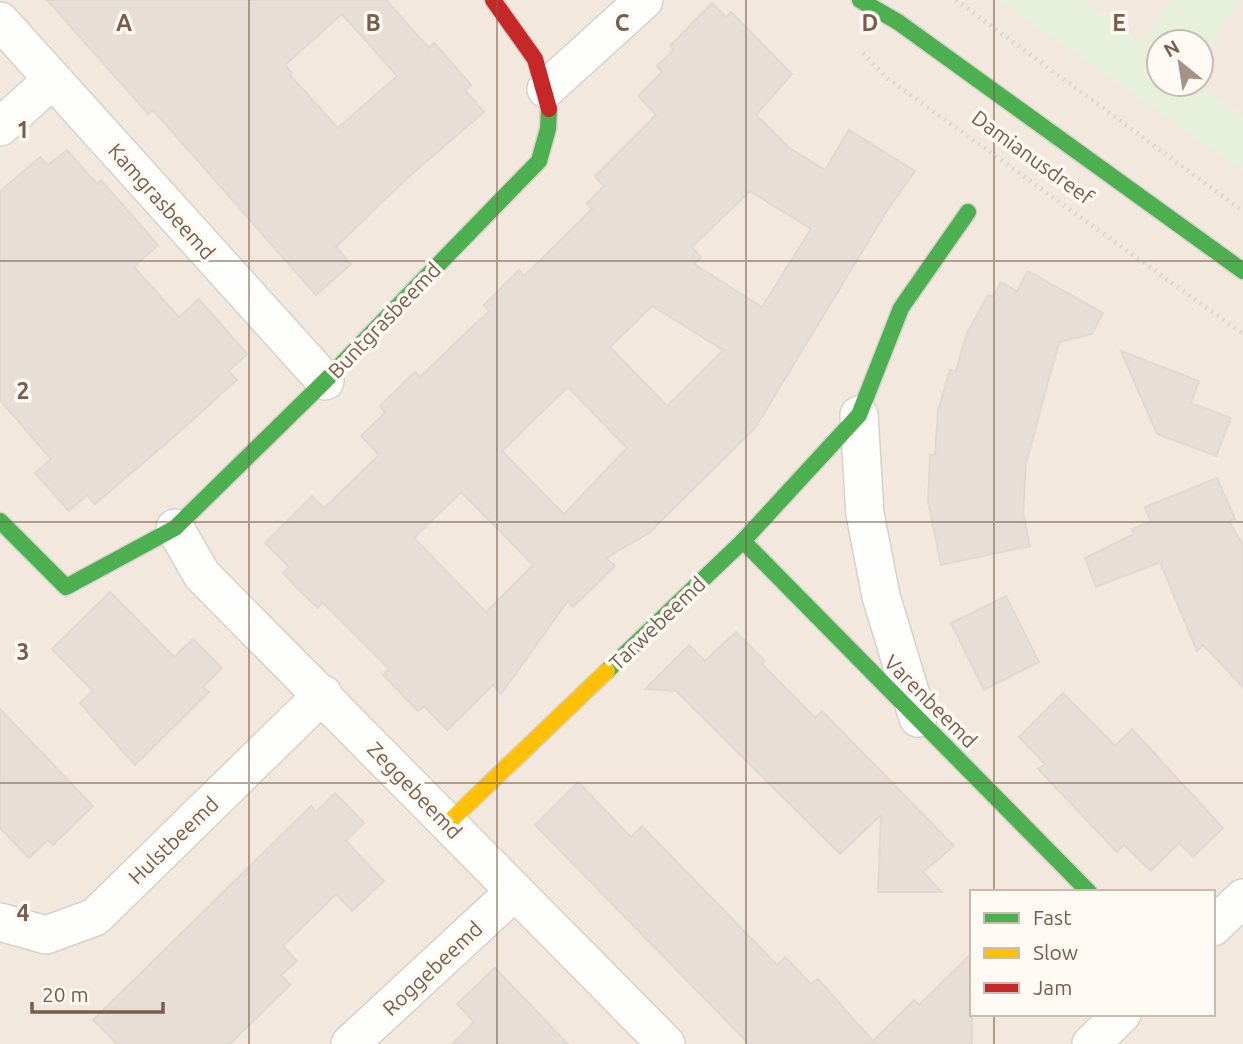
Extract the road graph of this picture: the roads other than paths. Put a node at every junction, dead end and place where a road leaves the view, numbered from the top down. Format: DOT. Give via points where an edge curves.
graph roads {
  1 [pos="493,0"];
  2 [pos="644,0"];
  3 [pos="860,0"];
  4 [pos="882,0"];
  5 [pos="0,21"];
  6 [pos="898,22"];
  7 [pos="52,80"];
  8 [pos="546,89"];
  9 [pos="0,127"];
  10 [pos="968,212"];
  11 [pos="1243,271"];
  12 [pos="325,381"];
  13 [pos="859,415"];
  14 [pos="0,521"];
  15 [pos="175,528"];
  16 [pos="743,541"];
  17 [pos="323,694"];
  18 [pos="918,718"];
  19 [pos="447,824"];
  20 [pos="1087,890"];
  21 [pos="514,892"];
  22 [pos="1243,898"];
  23 [pos="0,922"];
  24 [pos="1215,925"];
  25 [pos="350,1044"];
  26 [pos="666,1044"];
  1 -- 8 [label="street, Buntgrasbeemd" via="521,32"];
  2 -- 8 [label="street"];
  3 -- 6 [label="street, Damianusdreef"];
  4 -- 6 [label="street, Damianusdreef"];
  5 -- 7 [label="street, Kamgrasbeemd"];
  6 -- 11 [label="street, Damianusdreef"];
  7 -- 9 [label="street"];
  7 -- 12 [label="street, Kamgrasbeemd"];
  8 -- 12 [label="street, Buntgrasbeemd" via="549,126 539,161"];
  10 -- 13 [label="street, Tarwebeemd" via="901,308"];
  12 -- 15 [label="street, Buntgrasbeemd"];
  13 -- 16 [label="street, Tarwebeemd"];
  13 -- 18 [label="street, Tarwebeemd" via="865,514 881,596"];
  14 -- 15 [label="street, Buntgrasbeemd" via="66,587"];
  15 -- 17 [label="street, Zeggebeemd" via="202,575"];
  16 -- 18 [label="street, Varenbeemd"];
  16 -- 19 [label="street, Tarwebeemd"];
  17 -- 19 [label="street, Zeggebeemd"];
  17 -- 23 [label="street, Hulstbeemd" via="95,917 46,935"];
  18 -- 20 [label="street, Varenbeemd"];
  19 -- 21 [label="street, Zeggebeemd"];
  21 -- 25 [label="street, Roggebeemd"];
  21 -- 26 [label="street, Zeggebeemd"];
  22 -- 24 [label="street"];
}
